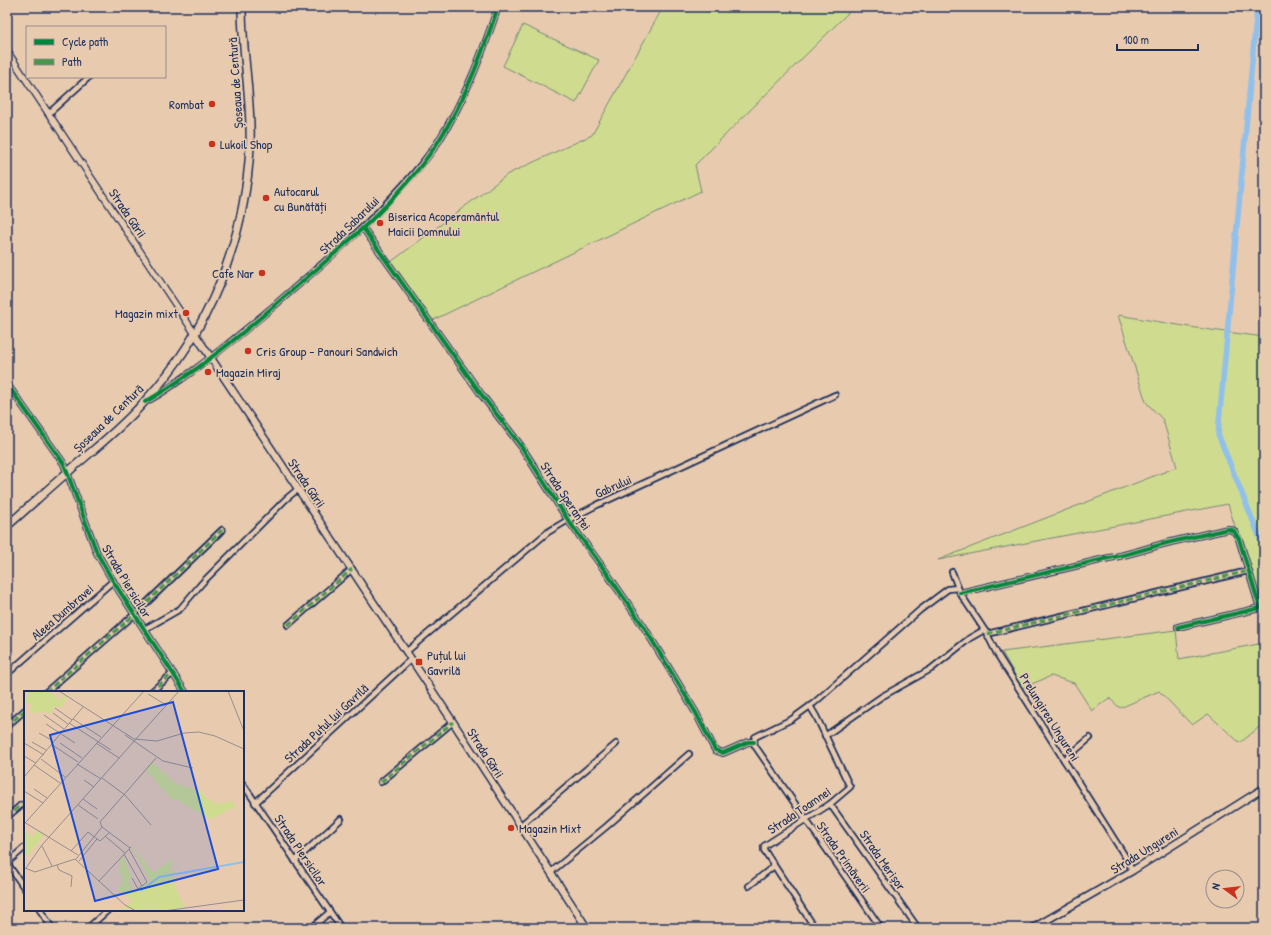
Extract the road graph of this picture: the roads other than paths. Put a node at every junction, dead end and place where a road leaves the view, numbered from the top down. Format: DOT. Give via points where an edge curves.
graph roads {
  1 [pos="242,7"];
  2 [pos="498,7"];
  3 [pos="8,56"];
  4 [pos="88,78"];
  5 [pos="48,114"];
  6 [pos="364,228"];
  7 [pos="195,334"];
  8 [pos="210,358"];
  9 [pos="7,384"];
  10 [pos="835,395"];
  11 [pos="145,402"];
  12 [pos="68,473"];
  13 [pos="298,489"];
  14 [pos="568,520"];
  15 [pos="7,526"];
  16 [pos="222,530"];
  17 [pos="352,569"];
  18 [pos="1248,571"];
  19 [pos="952,572"];
  20 [pos="113,581"];
  21 [pos="958,588"];
  22 [pos="960,593"];
  23 [pos="135,614"];
  24 [pos="288,625"];
  25 [pos="1178,627"];
  26 [pos="145,629"];
  27 [pos="985,632"];
  28 [pos="406,652"];
  29 [pos="411,659"];
  30 [pos="173,673"];
  31 [pos="7,674"];
  32 [pos="47,691"];
  33 [pos="151,691"];
  34 [pos="184,691"];
  35 [pos="810,706"];
  36 [pos="24,711"];
  37 [pos="453,722"];
  38 [pos="7,726"];
  39 [pos="825,736"];
  40 [pos="1090,738"];
  41 [pos="754,740"];
  42 [pos="616,744"];
  43 [pos="689,754"];
  44 [pos="1064,760"];
  45 [pos="382,782"];
  46 [pos="244,787"];
  47 [pos="1264,788"];
  48 [pos="255,803"];
  49 [pos="830,804"];
  50 [pos="21,805"];
  51 [pos="7,817"];
  52 [pos="341,819"];
  53 [pos="805,820"];
  54 [pos="520,825"];
  55 [pos="24,848"];
  56 [pos="294,860"];
  57 [pos="7,863"];
  58 [pos="774,866"];
  59 [pos="551,872"];
  60 [pos="1132,872"];
  61 [pos="749,886"];
  62 [pos="24,888"];
  63 [pos="41,911"];
  64 [pos="107,911"];
  65 [pos="330,912"];
  66 [pos="50,927"];
  67 [pos="88,928"];
  68 [pos="311,928"];
  69 [pos="340,928"];
  70 [pos="587,928"];
  71 [pos="815,928"];
  72 [pos="881,928"];
  73 [pos="918,928"];
  74 [pos="1034,928"];
  1 -- 7 [label="main road, Șoseaua de Centură" via="250,115 250,153 246,190 225,272"];
  2 -- 6 [label="street, Strada Sabarului" via="477,67 438,142 402,187"];
  3 -- 5 [label="street, Strada Gării"];
  4 -- 5 [label="street"];
  5 -- 7 [label="street, Strada Gării"];
  6 -- 8 [label="street, Strada Sabarului"];
  6 -- 14 [label="street, Strada Speranței" via="481,394 521,446"];
  7 -- 8 [label="main road, Strada Gării"];
  7 -- 11 [label="main road, Șoseaua de Centură"];
  8 -- 11 [label="street, Strada Sabarului"];
  8 -- 13 [label="main road, Strada Gării"];
  9 -- 12 [label="street, Strada Piersicilor"];
  10 -- 14 [label="street, Gabrului"];
  11 -- 12 [label="main road, Șoseaua de Centură"];
  12 -- 15 [label="main road, Șoseaua de Centură"];
  12 -- 20 [label="street, Strada Piersicilor" via="93,545"];
  13 -- 17 [label="main road, Strada Gării"];
  13 -- 26 [label="street" via="202,583 180,609"];
  14 -- 28 [label="street, Gabrului" via="548,532"];
  14 -- 41 [label="street, Strada Speranței" via="644,627 696,713 715,750 723,752"];
  16 -- 23 [label="street"];
  17 -- 24 [label="street"];
  17 -- 28 [label="main road, Strada Gării"];
  18 -- 22 [label="street" via="1238,539 1234,531 1228,529 1167,542 1124,556"];
  18 -- 25 [label="street" via="1260,608"];
  18 -- 27 [label="street"];
  19 -- 21 [label="street, Prelungirea Ungureni"];
  20 -- 23 [label="street, Strada Piersicilor"];
  20 -- 31 [label="street, Aleea Dumbravei"];
  21 -- 22 [label="street, Prelungirea Ungureni"];
  21 -- 35 [label="street, Strada Speranței" via="948,589 920,610"];
  22 -- 27 [label="street, Prelungirea Ungureni"];
  23 -- 26 [label="street, Strada Piersicilor"];
  23 -- 32 [label="street"];
  26 -- 30 [label="street, Strada Piersicilor"];
  27 -- 39 [label="street" via="970,638 930,669 881,697"];
  27 -- 44 [label="street, Prelungirea Ungureni"];
  28 -- 29 [label="main road, Strada Gării"];
  29 -- 37 [label="main road, Strada Gării"];
  29 -- 48 [label="street, Strada Puțul lui Gavrilă"];
  30 -- 33 [label="street"];
  30 -- 34 [label="street, Strada Piersicilor"];
  35 -- 39 [label="street, Strada Toamnei"];
  35 -- 41 [label="street, Strada Speranței"];
  36 -- 38 [label="street"];
  37 -- 45 [label="street"];
  37 -- 54 [label="main road, Strada Gării"];
  39 -- 49 [label="street, Strada Toamnei" via="850,787"];
  40 -- 44 [label="street"];
  41 -- 53 [label="street, Strada Primăverii" via="755,746"];
  42 -- 54 [label="street"];
  43 -- 59 [label="street"];
  44 -- 60 [label="street, Prelungirea Ungureni" via="1128,861"];
  46 -- 48 [label="street, Strada Piersicilor"];
  47 -- 60 [label="main road, Strada Ungureni"];
  48 -- 56 [label="street, Strada Piersicilor"];
  49 -- 53 [label="street, Strada Toamnei"];
  49 -- 73 [label="street, Strada Merișor"];
  50 -- 51 [label="street"];
  52 -- 56 [label="street"];
  53 -- 58 [label="street, Strada Toamnei" via="764,846"];
  53 -- 72 [label="street, Strada Primăverii"];
  54 -- 59 [label="main road, Strada Gării"];
  55 -- 57 [label="street"];
  56 -- 65 [label="street, Strada Piersicilor"];
  57 -- 62 [label="street"];
  58 -- 61 [label="street"];
  58 -- 71 [label="street, Strada Toamnei"];
  59 -- 70 [label="main road, Strada Gării"];
  60 -- 74 [label="main road, Strada Ungureni"];
  63 -- 66 [label="street"];
  64 -- 67 [label="street"];
  65 -- 68 [label="street"];
  65 -- 69 [label="street, Strada Piersicilor"];
}
